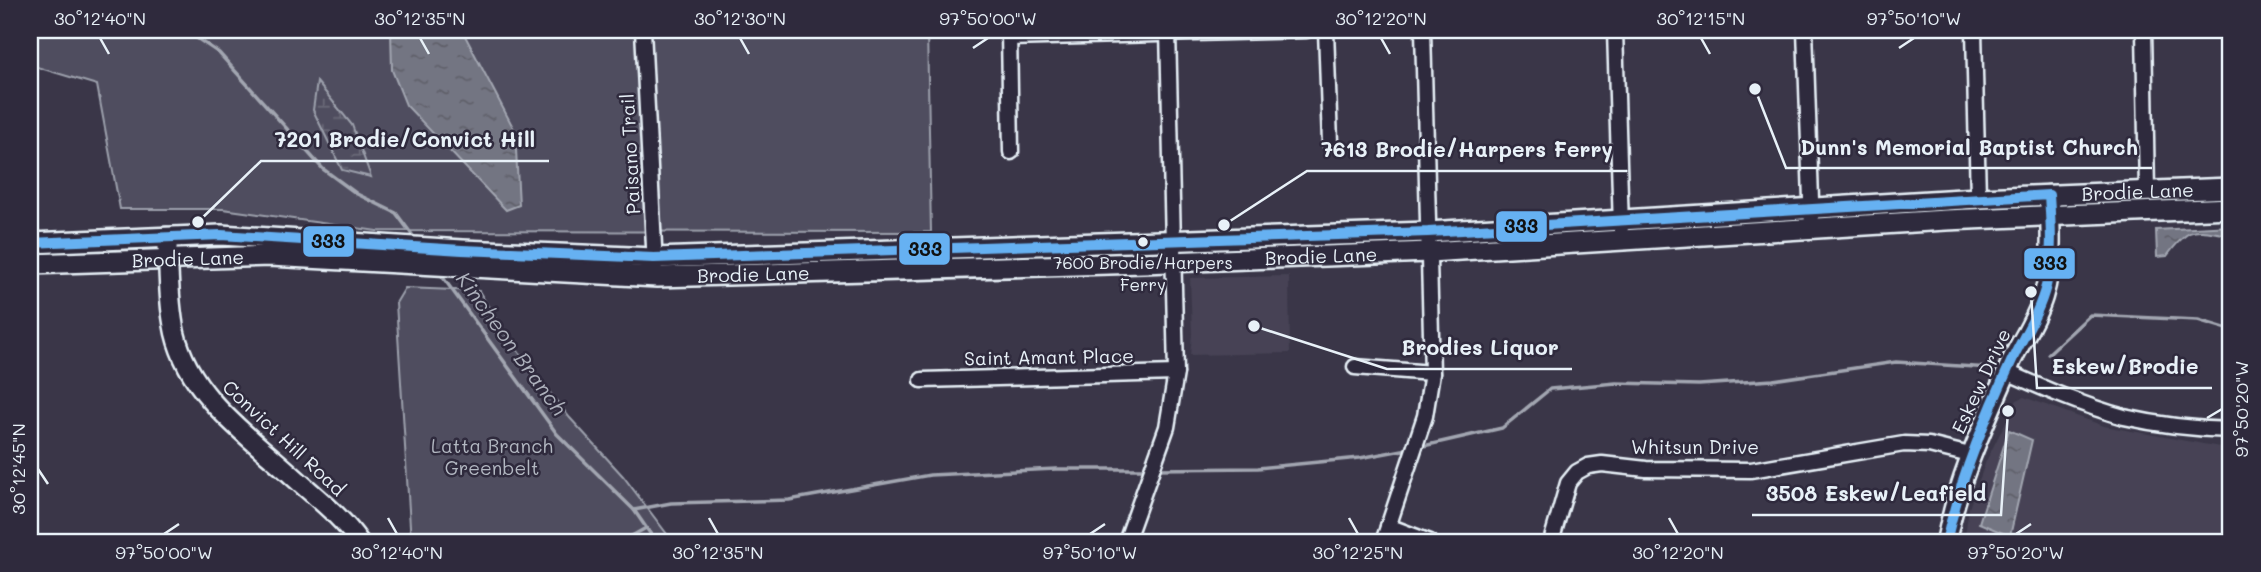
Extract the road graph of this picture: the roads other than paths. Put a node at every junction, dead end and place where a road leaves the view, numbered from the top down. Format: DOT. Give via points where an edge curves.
graph roads {
  1 [pos="643,30"];
  2 [pos="1306,30"];
  3 [pos="1326,30"];
  4 [pos="1423,30"];
  5 [pos="1615,30"];
  6 [pos="1805,30"];
  7 [pos="1974,30"];
  8 [pos="2144,30"];
  9 [pos="1168,32"];
  10 [pos="1009,34"];
  11 [pos="1330,143"];
  12 [pos="1011,152"];
  13 [pos="2231,188"];
  14 [pos="2147,192"];
  15 [pos="1978,198"];
  16 [pos="2049,205"];
  17 [pos="1810,208"];
  18 [pos="2231,208"];
  19 [pos="1812,229"];
  20 [pos="1621,230"];
  21 [pos="1428,232"];
  22 [pos="167,237"];
  23 [pos="1174,241"];
  24 [pos="30,243"];
  25 [pos="1429,252"];
  26 [pos="168,258"];
  27 [pos="466,258"];
  28 [pos="1174,262"];
  29 [pos="30,264"];
  30 [pos="655,267"];
  31 [pos="1355,367"];
  32 [pos="2007,372"];
  33 [pos="1176,373"];
  34 [pos="1432,373"];
  35 [pos="922,380"];
  36 [pos="2231,430"];
  37 [pos="1970,455"];
  38 [pos="1388,526"];
  39 [pos="359,542"];
  40 [pos="1126,542"];
  41 [pos="1383,542"];
  42 [pos="1430,542"];
  43 [pos="1551,542"];
  44 [pos="1946,542"];
  1 -- 30 [label="street, Paisano Trail"];
  2 -- 9 [label="street"];
  3 -- 11 [label="street"];
  4 -- 21 [label="street"];
  5 -- 20 [label="street"];
  6 -- 17 [label="street"];
  7 -- 15 [label="street"];
  8 -- 14 [label="street"];
  9 -- 10 [label="street"];
  9 -- 23 [label="street"];
  10 -- 12 [label="street"];
  13 -- 14 [label="main road, Brodie Lane"];
  14 -- 16 [label="main road, Brodie Lane"];
  15 -- 16 [label="main road, Brodie Lane"];
  15 -- 17 [label="main road, Brodie Lane"];
  16 -- 18 [label="main road, Brodie Lane"];
  16 -- 19 [label="main road, Brodie Lane"];
  16 -- 32 [label="street, Eskew Drive" via="2050,262 2043,299"];
  17 -- 19 [label="street"];
  17 -- 20 [label="main road, Brodie Lane"];
  19 -- 20 [label="main road, Brodie Lane"];
  20 -- 21 [label="main road, Brodie Lane"];
  20 -- 25 [label="main road, Brodie Lane"];
  21 -- 23 [label="main road, Brodie Lane"];
  21 -- 25 [label="street"];
  22 -- 24 [label="main road, Brodie Lane"];
  22 -- 26 [label="street, Convict Hill Road"];
  22 -- 27 [label="main road, Brodie Lane" via="326,241"];
  23 -- 28 [label="street"];
  23 -- 30 [label="main road, Brodie Lane"];
  25 -- 28 [label="main road, Brodie Lane"];
  25 -- 34 [label="street"];
  26 -- 27 [label="main road, Brodie Lane"];
  26 -- 29 [label="main road, Brodie Lane"];
  26 -- 39 [label="street, Convict Hill Road" via="176,336 197,383 221,412"];
  27 -- 30 [label="main road, Brodie Lane" via="620,276"];
  28 -- 30 [label="main road, Brodie Lane"];
  28 -- 33 [label="street"];
  31 -- 34 [label="street"];
  32 -- 36 [label="street" via="2123,416 2164,425"];
  32 -- 37 [label="street, Eskew Drive"];
  33 -- 35 [label="street, Saint Amant Place"];
  33 -- 40 [label="street" via="1159,451"];
  34 -- 38 [label="street" via="1425,416"];
  37 -- 43 [label="street, Whitsun Drive" via="1904,444 1751,470 1588,466 1568,483"];
  37 -- 44 [label="street, Eskew Drive"];
  38 -- 41 [label="street"];
  38 -- 42 [label="street"];
}
